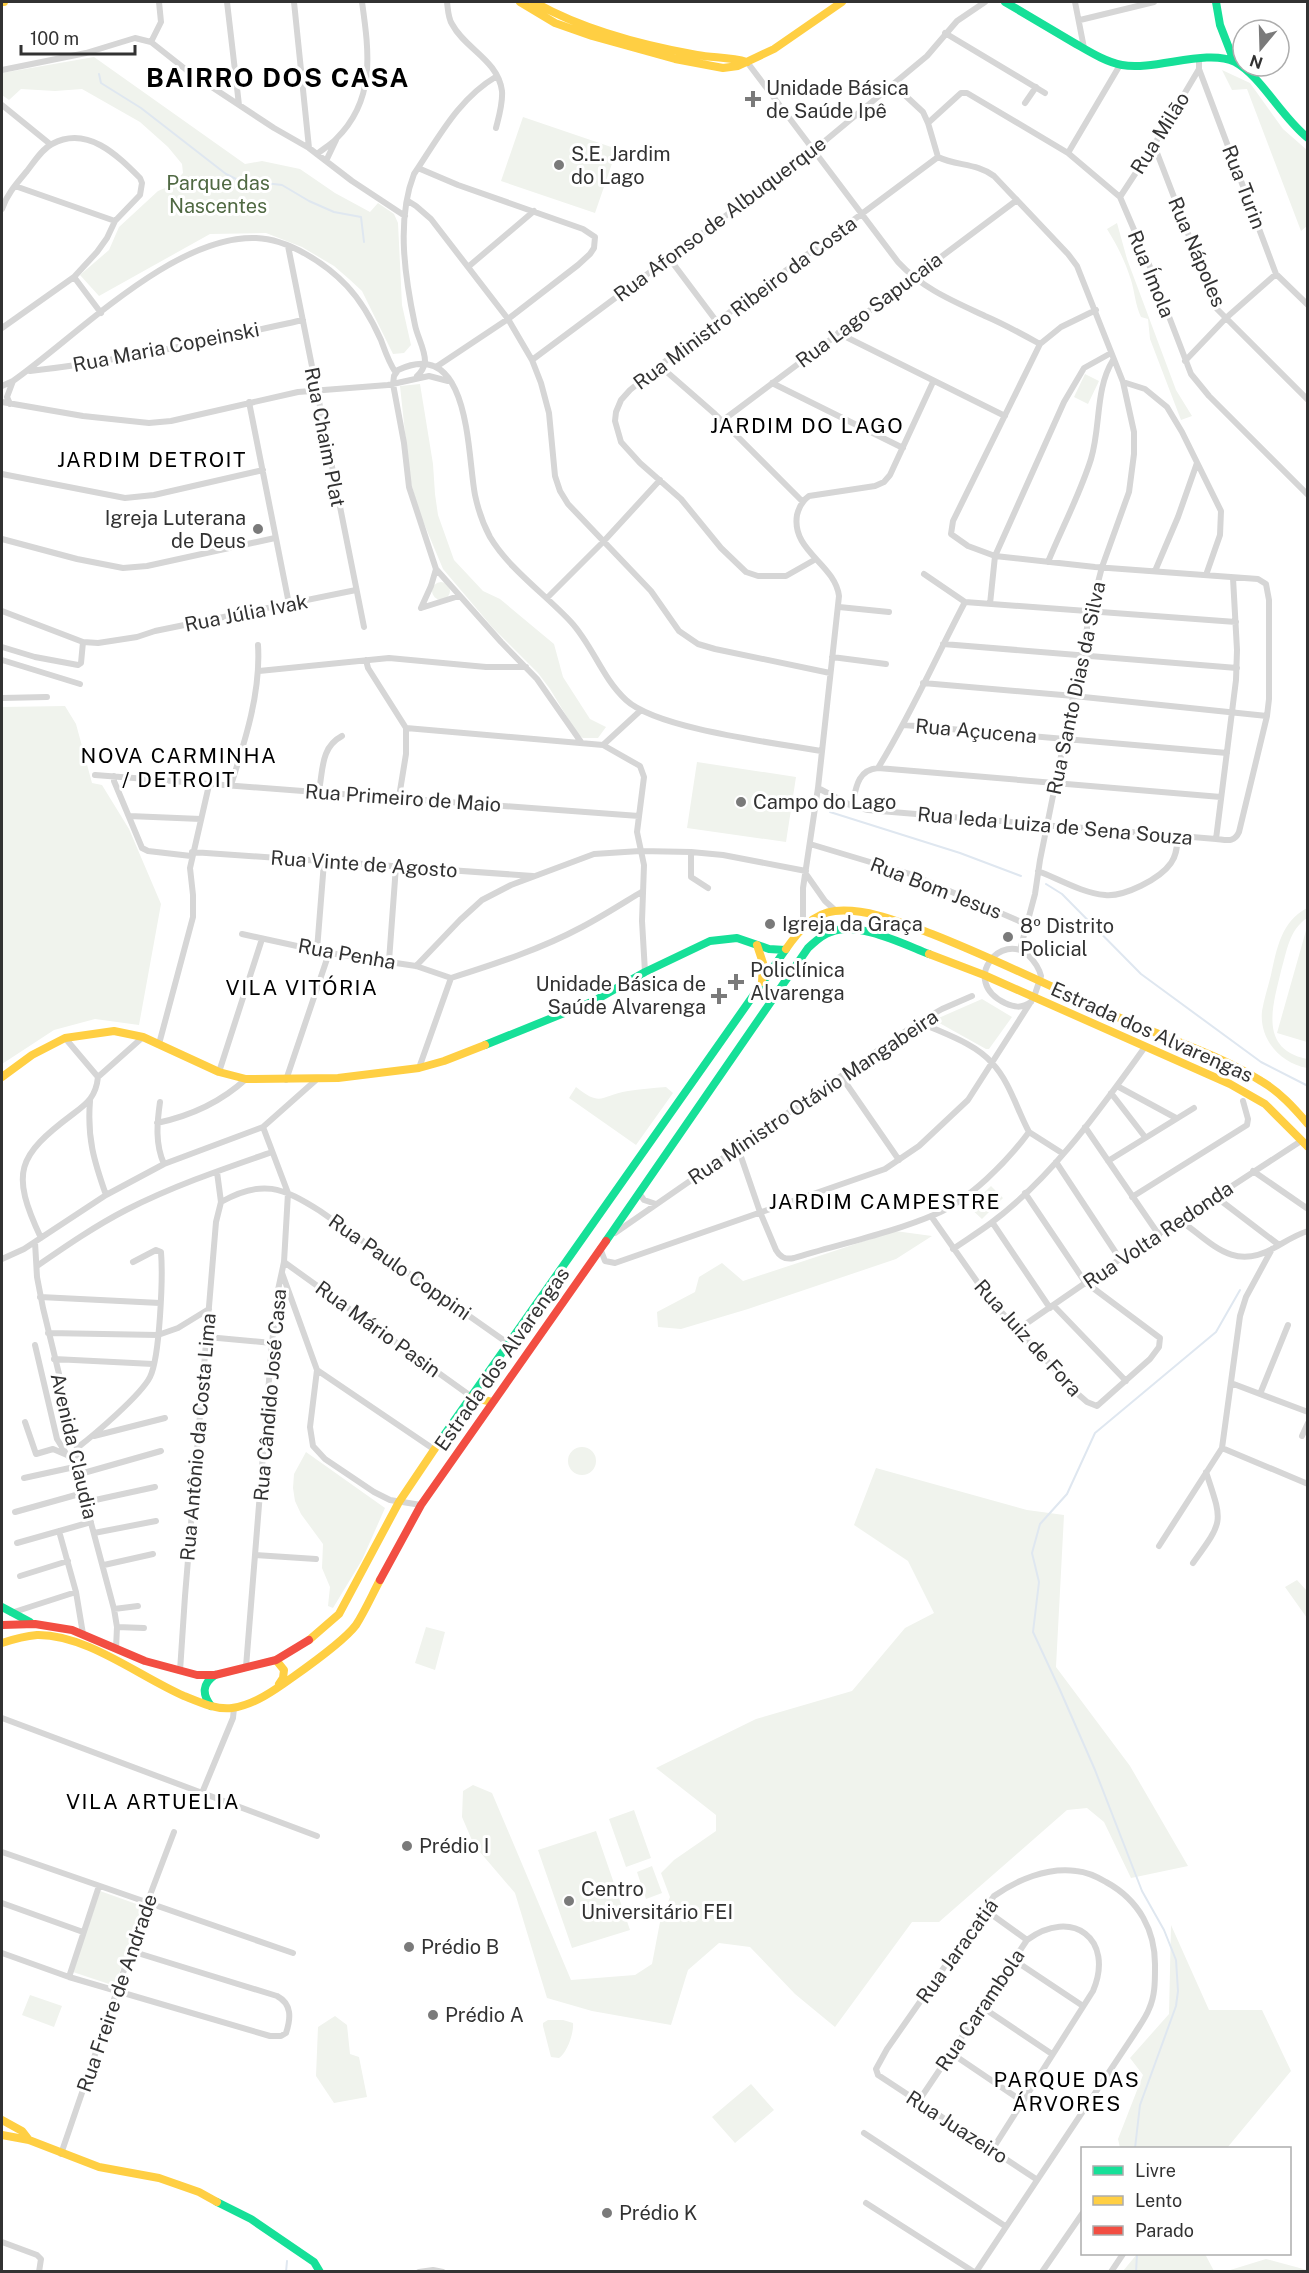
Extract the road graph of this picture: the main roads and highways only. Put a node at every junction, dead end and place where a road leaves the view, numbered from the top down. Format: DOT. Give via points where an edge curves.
graph roads {
  1 [pos="520,2"];
  2 [pos="534,2"];
  3 [pos="842,2"];
  4 [pos="1005,2"];
  5 [pos="1216,2"];
  6 [pos="1016,5"];
  7 [pos="576,26"];
  8 [pos="1231,53"];
  9 [pos="1231,60"];
  10 [pos="1252,78"];
  11 [pos="1308,138"];
  12 [pos="757,945"];
  13 [pos="785,950"];
  14 [pos="762,982"];
  15 [pos="1168,1038"];
  16 [pos="1145,1047"];
  17 [pos="2,1077"];
  18 [pos="1308,1124"];
  19 [pos="1304,1144"];
  20 [pos="509,1344"];
  21 [pos="524,1355"];
  22 [pos="472,1397"];
  23 [pos="492,1402"];
  24 [pos="2,1607"];
  25 [pos="35,1624"];
  26 [pos="2,1627"];
  27 [pos="18,1636"];
  28 [pos="2,1643"];
  29 [pos="276,1660"];
  30 [pos="215,1675"];
  31 [pos="278,1686"];
  32 [pos="211,1706"];
  33 [pos="2,2120"];
  34 [pos="2,2134"];
  35 [pos="29,2140"];
  36 [pos="320,2271"];
  1 -- 7 [label="main road" via="549,20"];
  2 -- 7 [label="main road"];
  3 -- 7 [label="main road" via="772,51 737,67 709,66 664,56"];
  4 -- 6 [label="main road"];
  5 -- 8 [label="main road"];
  6 -- 9 [label="main road" via="1084,48 1120,65"];
  10 -- 11 [label="main road"];
  12 -- 13 [label="main road"];
  12 -- 14 [label="main road" via="763,963"];
  12 -- 17 [label="main road" via="737,938 710,941 594,1001 419,1068 316,1080 246,1079 219,1072 143,1037 114,1031 65,1038"];
  13 -- 14 [label="main road, Estrada dos Alvarengas"];
  13 -- 15 [label="main road, Estrada dos Alvarengas" via="818,917 836,911 883,916 992,958"];
  14 -- 20 [label="main road, Estrada dos Alvarengas"];
  15 -- 16 [label="main road"];
  15 -- 18 [label="main road, Estrada dos Alvarengas" via="1257,1077"];
  16 -- 19 [label="main road, Estrada dos Alvarengas" via="1255,1097"];
  16 -- 21 [label="main road, Estrada dos Alvarengas" via="1032,1000 984,975 863,930 839,930 820,937 808,948 610,1237"];
  20 -- 21 [label="main road"];
  20 -- 22 [label="main road, Estrada dos Alvarengas"];
  21 -- 23 [label="main road, Estrada dos Alvarengas"];
  22 -- 23 [label="main road"];
  22 -- 29 [label="main road, Estrada dos Alvarengas" via="399,1502 339,1614 307,1642"];
  23 -- 31 [label="main road, Estrada dos Alvarengas" via="421,1505 355,1626"];
  24 -- 25 [label="main road"];
  25 -- 26 [label="main road, Estrada dos Alvarengas"];
  25 -- 30 [label="main road, Estrada dos Alvarengas" via="83,1634 180,1672"];
  26 -- 27 [label="main road"];
  27 -- 28 [label="main road, Estrada dos Alvarengas"];
  27 -- 32 [label="main road, Estrada dos Alvarengas" via="50,1636 79,1643 159,1685"];
  29 -- 30 [label="main road, Estrada dos Alvarengas"];
  29 -- 31 [label="main road" via="284,1670"];
  30 -- 32 [label="main road" via="203,1690"];
  31 -- 32 [label="main road, Estrada dos Alvarengas" via="234,1708"];
  33 -- 35 [label="main road"];
  34 -- 35 [label="main road"];
  35 -- 36 [label="main road" via="112,2170 159,2178 199,2192 251,2219 314,2262"];
}
